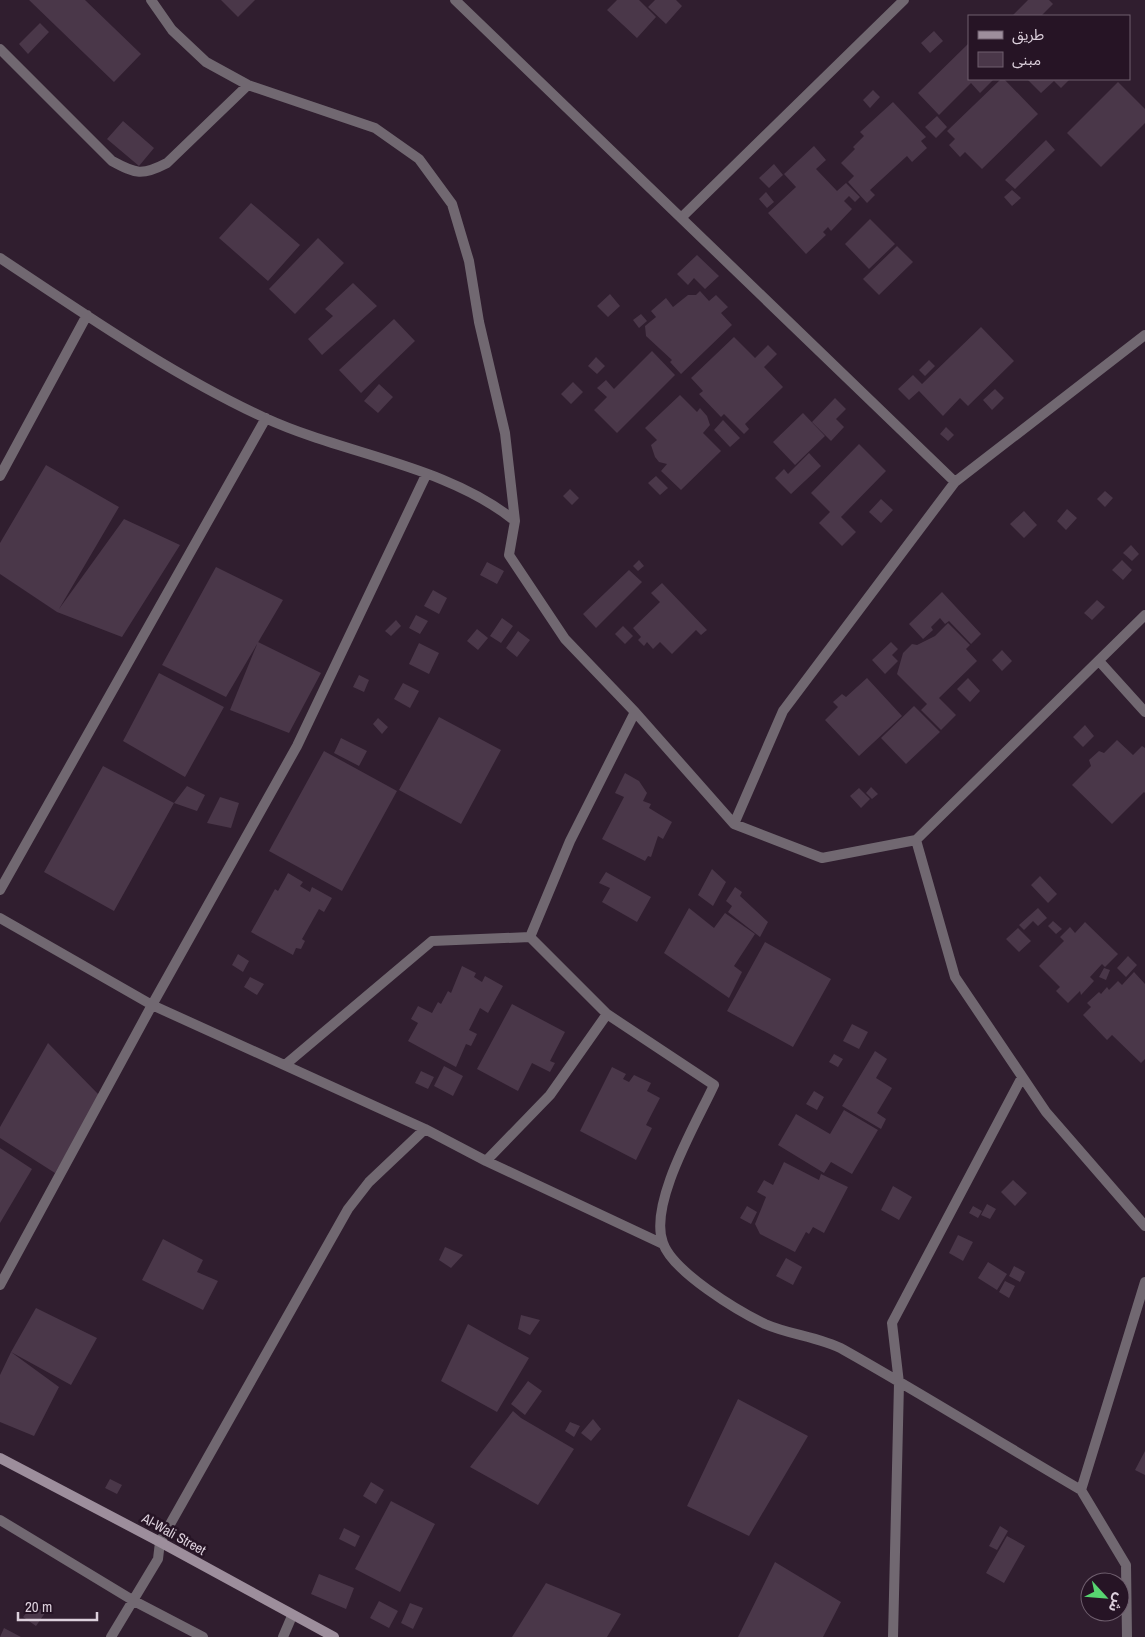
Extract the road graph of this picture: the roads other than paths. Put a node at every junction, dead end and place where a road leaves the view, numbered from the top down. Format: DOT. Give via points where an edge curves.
graph roads {
  1 [pos="151,0"];
  2 [pos="455,0"];
  3 [pos="904,0"];
  4 [pos="0,49"];
  5 [pos="248,85"];
  6 [pos="681,218"];
  7 [pos="0,258"];
  8 [pos="87,315"];
  9 [pos="1145,336"];
  10 [pos="266,418"];
  11 [pos="426,475"];
  12 [pos="0,476"];
  13 [pos="955,482"];
  14 [pos="515,521"];
  15 [pos="1145,615"];
  16 [pos="1099,661"];
  17 [pos="635,712"];
  18 [pos="1145,712"];
  19 [pos="734,824"];
  20 [pos="916,840"];
  21 [pos="0,890"];
  22 [pos="0,918"];
  23 [pos="530,937"];
  24 [pos="152,1005"];
  25 [pos="607,1014"];
  26 [pos="284,1064"];
  27 [pos="1022,1077"];
  28 [pos="425,1129"];
  29 [pos="486,1161"];
  30 [pos="1145,1226"];
  31 [pos="663,1244"];
  32 [pos="1145,1282"];
  33 [pos="0,1284"];
  34 [pos="898,1383"];
  35 [pos="0,1458"];
  36 [pos="1081,1490"];
  37 [pos="0,1520"];
  38 [pos="160,1542"];
  39 [pos="134,1601"];
  40 [pos="292,1616"];
  41 [pos="111,1637"];
  42 [pos="203,1637"];
  43 [pos="283,1637"];
  44 [pos="334,1637"];
  45 [pos="893,1637"];
  46 [pos="1127,1637"];
  1 -- 5 [label="street" via="172,30 206,62"];
  2 -- 6 [label="street"];
  3 -- 6 [label="street"];
  4 -- 5 [label="street" via="112,161 134,173 152,171 167,163"];
  5 -- 14 [label="street" via="375,128 419,159 452,204 469,261 478,322 505,432"];
  6 -- 13 [label="street"];
  7 -- 8 [label="street"];
  8 -- 10 [label="street" via="199,384"];
  8 -- 12 [label="street"];
  9 -- 13 [label="street"];
  10 -- 11 [label="street" via="328,443"];
  10 -- 21 [label="street"];
  11 -- 14 [label="street" via="458,485 496,505"];
  11 -- 24 [label="street" via="297,746"];
  13 -- 19 [label="street" via="783,711"];
  14 -- 17 [label="street" via="509,555 565,639"];
  15 -- 16 [label="street"];
  16 -- 18 [label="street"];
  16 -- 20 [label="street"];
  17 -- 19 [label="street"];
  17 -- 23 [label="street" via="570,841"];
  19 -- 20 [label="street" via="822,858"];
  20 -- 27 [label="street" via="955,977"];
  22 -- 24 [label="street"];
  23 -- 25 [label="street"];
  23 -- 26 [label="street" via="432,941"];
  24 -- 26 [label="street"];
  24 -- 33 [label="street"];
  25 -- 29 [label="street" via="550,1095"];
  25 -- 31 [label="street" via="714,1085 667,1184 659,1225"];
  26 -- 28 [label="street"];
  27 -- 30 [label="street" via="1046,1112"];
  27 -- 34 [label="street" via="892,1323"];
  28 -- 29 [label="street"];
  28 -- 38 [label="street" via="369,1182 348,1209"];
  29 -- 31 [label="street"];
  31 -- 34 [label="street" via="678,1266 765,1324 841,1349"];
  32 -- 36 [label="street"];
  34 -- 36 [label="street"];
  34 -- 45 [label="street"];
  35 -- 38 [label="main road, Al-Wali Street"];
  36 -- 46 [label="street" via="1126,1565"];
  37 -- 39 [label="street"];
  38 -- 39 [label="street" via="158,1559"];
  38 -- 40 [label="main road, Al-Wali Street"];
  39 -- 41 [label="street"];
  39 -- 42 [label="street"];
  40 -- 43 [label="street"];
  40 -- 44 [label="main road, Al-Wali Street"];
}
